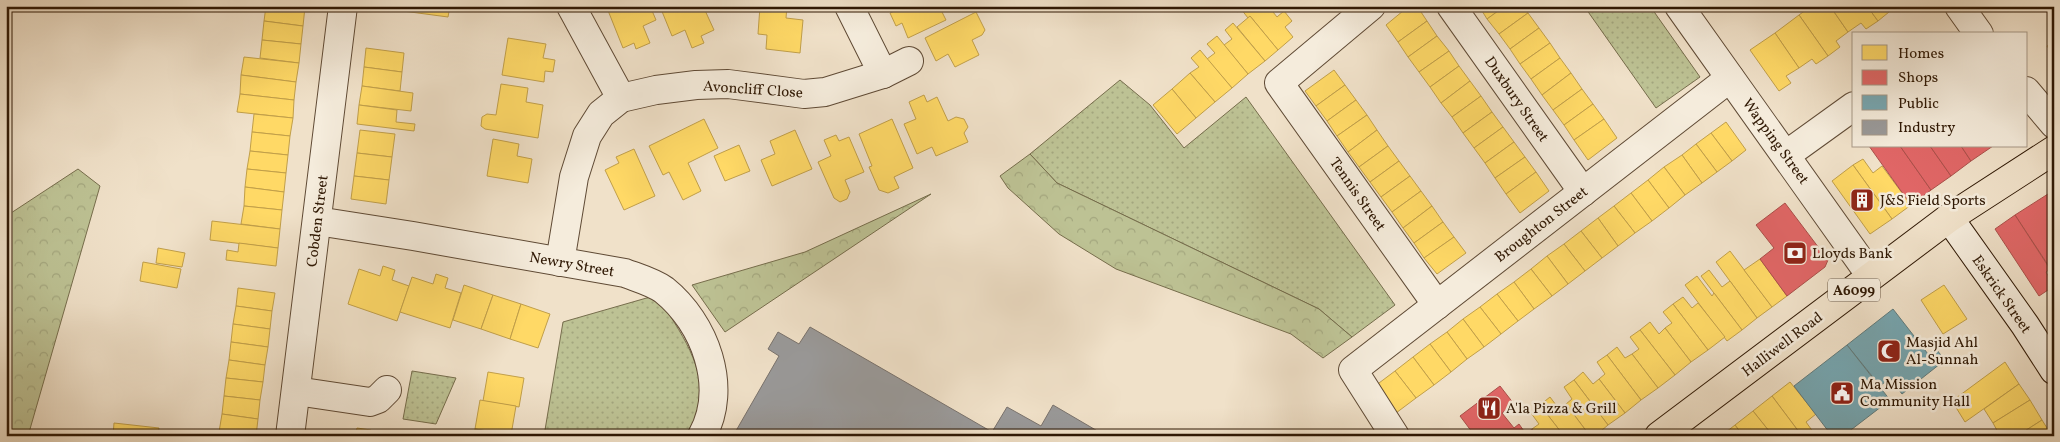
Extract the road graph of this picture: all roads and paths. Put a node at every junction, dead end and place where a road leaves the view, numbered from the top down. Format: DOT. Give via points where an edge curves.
graph roads {
  1 [pos="343,6"];
  2 [pos="571,6"];
  3 [pos="849,6"];
  4 [pos="1371,6"];
  5 [pos="1451,6"];
  6 [pos="1679,6"];
  7 [pos="1959,6"];
  8 [pos="1975,32"];
  9 [pos="909,60"];
  10 [pos="883,74"];
  11 [pos="1730,78"];
  12 [pos="2028,93"];
  13 [pos="621,98"];
  14 [pos="1852,107"];
  15 [pos="2054,124"];
  16 [pos="2054,150"];
  17 [pos="1786,155"];
  18 [pos="1583,192"];
  19 [pos="1949,218"];
  20 [pos="317,221"];
  21 [pos="560,262"];
  22 [pos="1871,276"];
  23 [pos="1437,305"];
  24 [pos="2054,370"];
  25 [pos="387,390"];
  26 [pos="296,391"];
  27 [pos="290,436"];
  28 [pos="702,436"];
  29 [pos="1395,436"];
  30 [pos="1659,436"];
  1 -- 20 [label="street, Cobden Street"];
  2 -- 13 [label="street"];
  3 -- 10 [label="street"];
  4 -- 23 [label="street, Tennis Street" via="1280,83"];
  5 -- 18 [label="street, Duxbury Street"];
  6 -- 11 [label="street, Wapping Street"];
  7 -- 8 [label="street"];
  9 -- 10 [label="street, Avoncliff Close"];
  10 -- 13 [label="street, Avoncliff Close" via="811,93 728,84 656,90"];
  11 -- 17 [label="street, Wapping Street"];
  11 -- 18 [label="street, Broughton Street"];
  12 -- 15 [label="street"];
  13 -- 21 [label="street, Avoncliff Close" via="601,114 587,136 574,176"];
  14 -- 17 [label="street"];
  16 -- 19 [label="main road, Halliwell Road / A6099"];
  17 -- 22 [label="street, Wapping Street"];
  18 -- 23 [label="street, Broughton Street"];
  19 -- 22 [label="main road, Halliwell Road / A6099"];
  19 -- 24 [label="street, Eskrick Street"];
  20 -- 21 [label="street, Newry Street"];
  20 -- 26 [label="street, Cobden Street"];
  21 -- 28 [label="street, Newry Street" via="625,273 644,280 663,289 682,308 697,332 713,370 711,412"];
  22 -- 30 [label="main road, Halliwell Road / A6099"];
  23 -- 29 [label="street, Broughton Street" via="1353,370"];
  25 -- 26 [label="street" via="370,402"];
  26 -- 27 [label="street, Cobden Street"];
}
